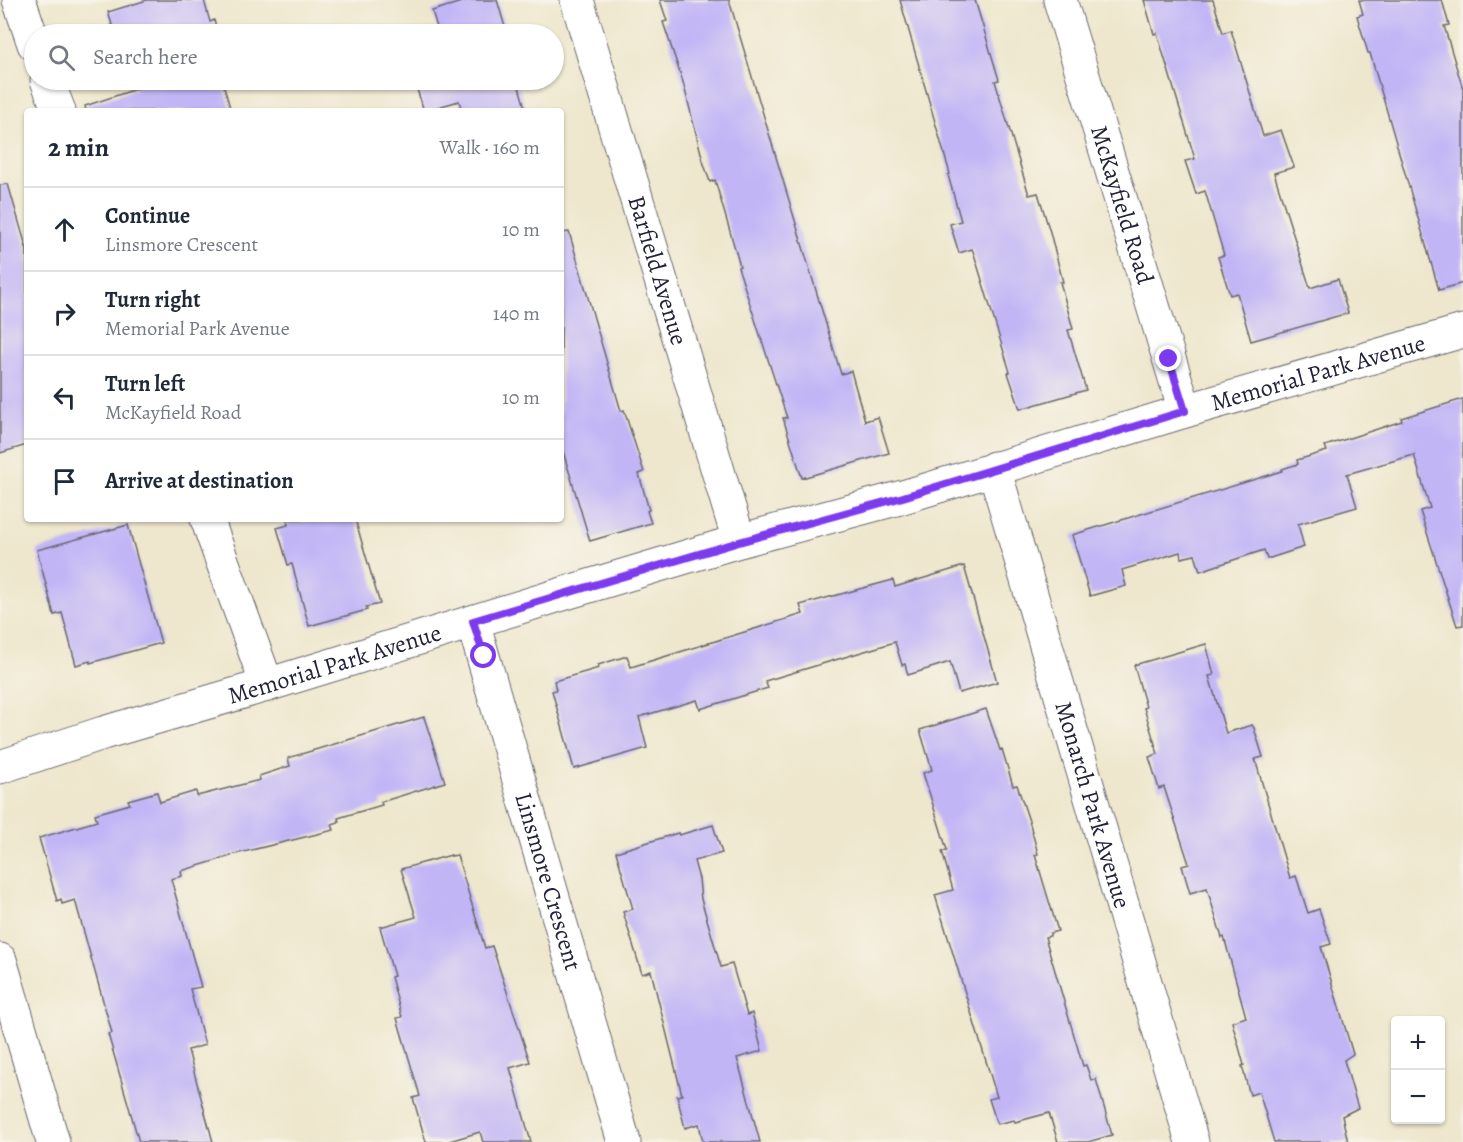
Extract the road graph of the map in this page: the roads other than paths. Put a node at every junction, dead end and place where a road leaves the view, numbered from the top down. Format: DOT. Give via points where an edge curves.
graph roads {
  1 [pos="19,0"];
  2 [pos="578,0"];
  3 [pos="1060,0"];
  4 [pos="27,24"];
  5 [pos="51,90"];
  6 [pos="58,108"];
  7 [pos="1463,331"];
  8 [pos="1185,411"];
  9 [pos="994,468"];
  10 [pos="208,522"];
  11 [pos="739,542"];
  12 [pos="473,621"];
  13 [pos="267,685"];
  14 [pos="0,767"];
  15 [pos="0,960"];
  16 [pos="53,1142"];
  17 [pos="624,1142"];
  18 [pos="1192,1142"];
  1 -- 4 [label="street"];
  2 -- 11 [label="street, Barfield Avenue"];
  3 -- 8 [label="street, McKayfield Road"];
  5 -- 6 [label="street"];
  7 -- 8 [label="street, Memorial Park Avenue"];
  8 -- 9 [label="street, Memorial Park Avenue"];
  9 -- 11 [label="street, Memorial Park Avenue"];
  9 -- 18 [label="street, Monarch Park Avenue"];
  10 -- 13 [label="street"];
  11 -- 12 [label="street, Memorial Park Avenue"];
  12 -- 13 [label="street, Memorial Park Avenue"];
  12 -- 17 [label="street, Linsmore Crescent"];
  13 -- 14 [label="street, Memorial Park Avenue"];
  15 -- 16 [label="street"];
}
